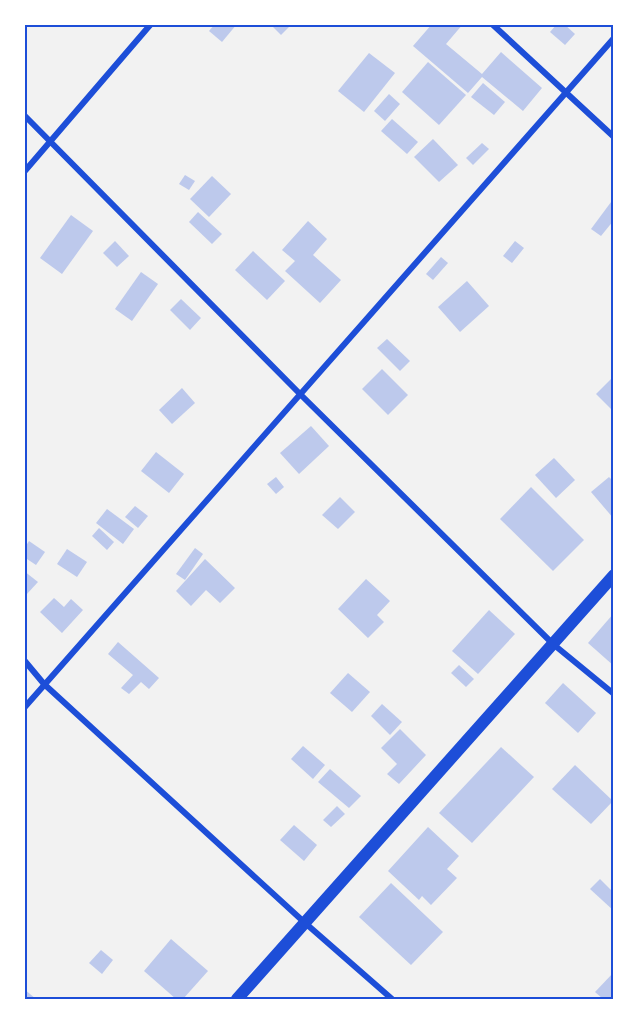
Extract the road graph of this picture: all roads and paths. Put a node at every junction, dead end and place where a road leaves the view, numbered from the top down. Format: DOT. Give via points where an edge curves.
graph roads {
  1 [pos="152,24"];
  2 [pos="492,24"];
  3 [pos="614,38"];
  4 [pos="566,93"];
  5 [pos="24,115"];
  6 [pos="614,137"];
  7 [pos="50,140"];
  8 [pos="24,172"];
  9 [pos="300,394"];
  10 [pos="614,575"];
  11 [pos="553,644"];
  12 [pos="24,660"];
  13 [pos="44,684"];
  14 [pos="614,694"];
  15 [pos="24,708"];
  16 [pos="304,922"];
  17 [pos="237,999"];
  18 [pos="392,999"];
  1 -- 7 [label="street"];
  2 -- 4 [label="street"];
  3 -- 4 [label="street"];
  4 -- 6 [label="street"];
  4 -- 9 [label="street"];
  5 -- 7 [label="street"];
  7 -- 8 [label="street"];
  7 -- 9 [label="street"];
  9 -- 11 [label="street"];
  9 -- 13 [label="street"];
  10 -- 11 [label="main road"];
  11 -- 14 [label="street"];
  11 -- 16 [label="main road"];
  12 -- 13 [label="street"];
  13 -- 15 [label="street"];
  13 -- 16 [label="street"];
  16 -- 17 [label="main road"];
  16 -- 18 [label="street"];
}
